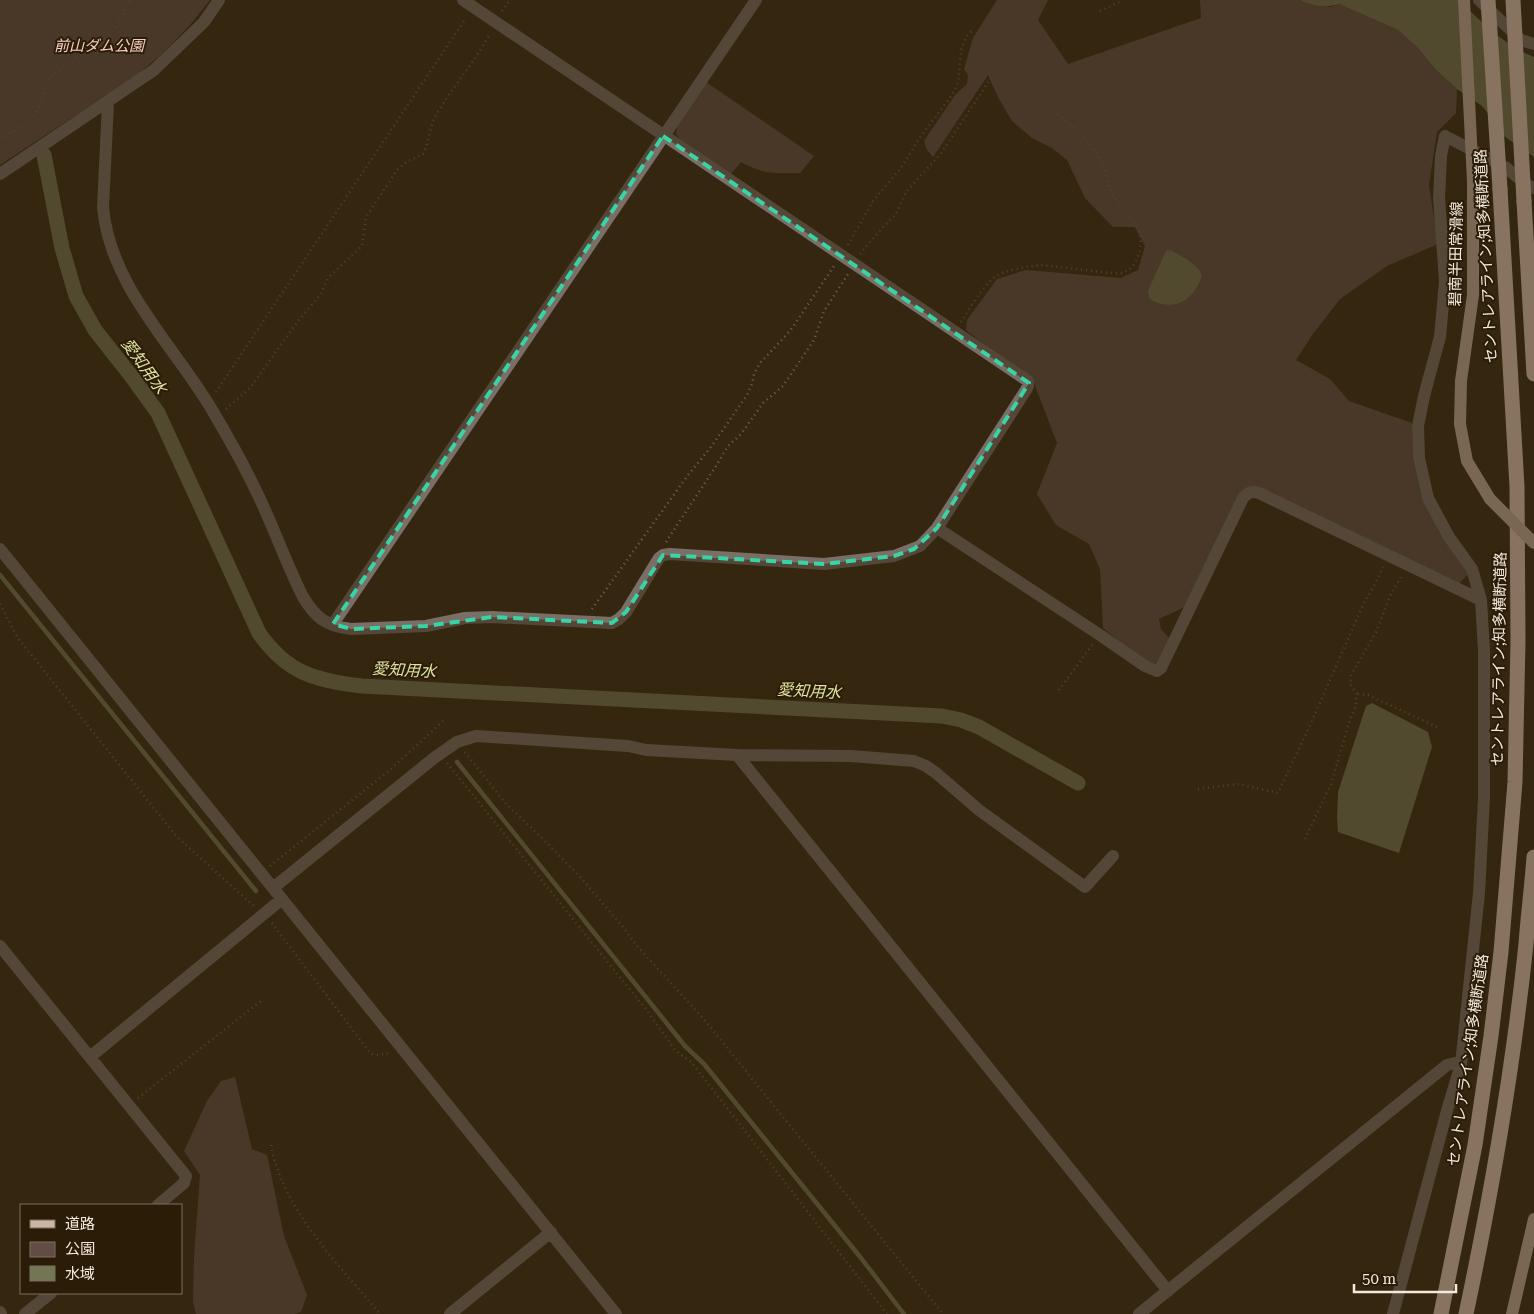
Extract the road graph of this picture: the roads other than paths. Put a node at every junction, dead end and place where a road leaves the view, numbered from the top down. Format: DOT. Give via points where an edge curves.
graph roads {
  1 [pos="219,0"];
  2 [pos="462,0"];
  3 [pos="756,0"];
  4 [pos="1464,0"];
  5 [pos="1478,0"];
  6 [pos="1488,0"];
  7 [pos="1513,0"];
  8 [pos="1534,44"];
  9 [pos="108,103"];
  10 [pos="663,136"];
  11 [pos="0,174"];
  12 [pos="1534,188"];
  13 [pos="1534,374"];
  14 [pos="937,528"];
  15 [pos="1534,543"];
  16 [pos="0,551"];
  17 [pos="1481,600"];
  18 [pos="333,624"];
  19 [pos="737,755"];
  20 [pos="1113,856"];
  21 [pos="1534,857"];
  22 [pos="273,888"];
  23 [pos="282,899"];
  24 [pos="0,946"];
  25 [pos="90,1057"];
  26 [pos="1461,1064"];
  27 [pos="159,1204"];
  28 [pos="1534,1219"];
  29 [pos="551,1232"];
  30 [pos="1529,1264"];
  31 [pos="1168,1291"];
  32 [pos="50,1294"];
  33 [pos="25,1314"];
  34 [pos="450,1314"];
  35 [pos="616,1314"];
  36 [pos="1139,1314"];
  37 [pos="1393,1314"];
  38 [pos="1441,1314"];
  39 [pos="1466,1314"];
  40 [pos="1512,1314"];
  1 -- 9 [label="street" via="181,46"];
  2 -- 10 [label="street"];
  3 -- 10 [label="street"];
  4 -- 15 [label="main road, 碧南半田常滑線, bridge" via="1473,182 1474,295 1462,381 1460,424 1467,461 1490,499"];
  5 -- 8 [label="street" via="1521,40"];
  6 -- 38 [label="highway, セントレアライン;知多横断道路, bridge" via="1517,487 1515,782 1491,1036 1475,1146"];
  7 -- 13 [label="highway, bridge"];
  9 -- 11 [label="street"];
  9 -- 18 [label="street" via="103,207 110,246 142,307 217,417 260,498 303,597 320,620"];
  10 -- 14 [label="street" via="1029,383"];
  10 -- 18 [label="street"];
  12 -- 17 [label="street" via="1506,168 1445,136 1439,198 1445,281 1440,337 1418,426 1420,458 1428,498 1472,570"];
  14 -- 17 [label="street" via="1153,670 1160,670 1243,498 1250,492 1259,493"];
  14 -- 18 [label="street" via="920,546 894,556 824,564 663,555 619,620 612,623 492,617 465,618 426,626 351,629"];
  16 -- 22 [label="street"];
  17 -- 26 [label="street" via="1484,798 1479,893"];
  19 -- 20 [label="street" via="851,756 914,762 936,773 979,810 1085,887"];
  19 -- 22 [label="street" via="476,736 456,742"];
  19 -- 31 [label="street"];
  21 -- 39 [label="highway" via="1516,1036 1504,1117"];
  22 -- 23 [label="street"];
  23 -- 25 [label="street"];
  23 -- 29 [label="street"];
  24 -- 25 [label="street"];
  25 -- 27 [label="street" via="186,1176 185,1182"];
  26 -- 31 [label="street" via="1447,1065"];
  26 -- 37 [label="street"];
  28 -- 30 [label="main road"];
  29 -- 34 [label="street"];
  29 -- 35 [label="street"];
  30 -- 40 [label="main road"];
  31 -- 36 [label="street"];
  32 -- 33 [label="street"];
}
